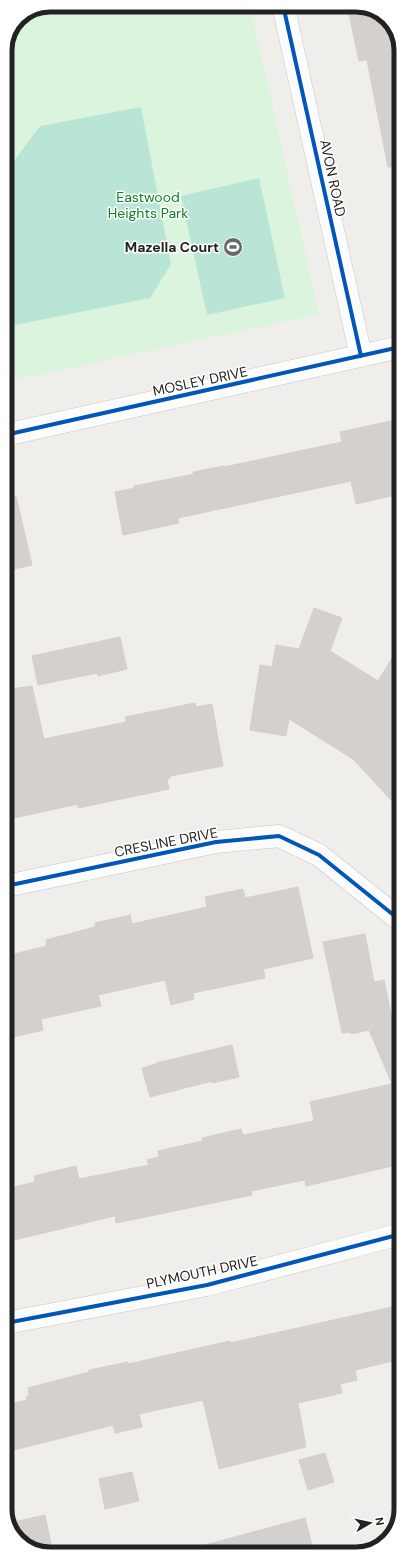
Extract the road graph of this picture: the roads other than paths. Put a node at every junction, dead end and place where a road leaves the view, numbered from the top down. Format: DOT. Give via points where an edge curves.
graph roads {
  1 [pos="286,12"];
  2 [pos="394,348"];
  3 [pos="361,356"];
  4 [pos="12,433"];
  5 [pos="12,885"];
  6 [pos="394,915"];
  7 [pos="394,1236"];
  8 [pos="12,1322"];
  1 -- 3 [label="street, AVON ROAD"];
  2 -- 3 [label="street, MOSLEY DRIVE"];
  3 -- 4 [label="street, MOSLEY DRIVE"];
  5 -- 6 [label="street, CRESLINE DRIVE" via="216,842 279,836 319,855"];
  7 -- 8 [label="street, PLYMOUTH DRIVE" via="207,1285"];
}
